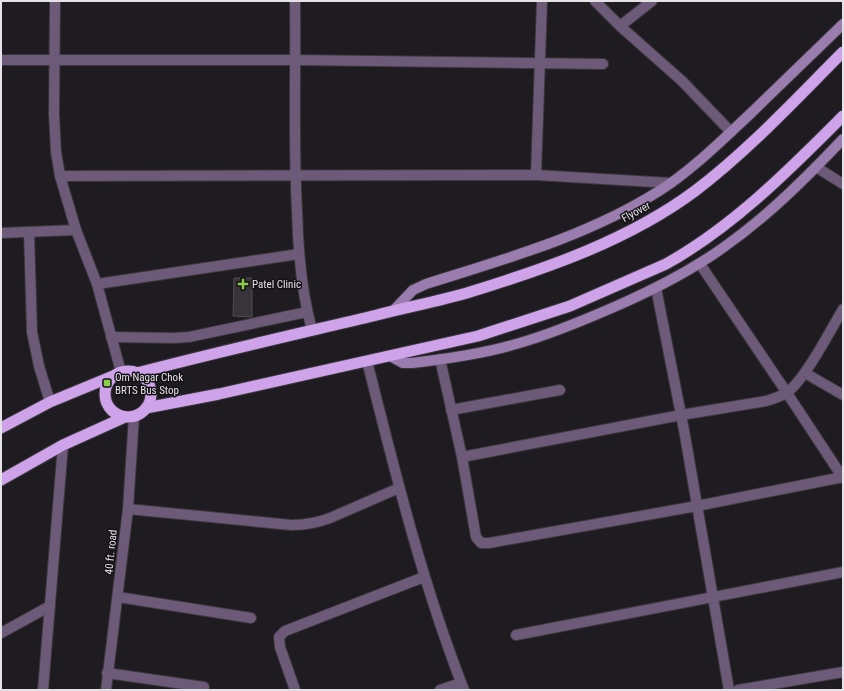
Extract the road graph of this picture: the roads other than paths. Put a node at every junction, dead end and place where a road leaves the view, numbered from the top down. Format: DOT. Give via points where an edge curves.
graph roads {
  1 [pos="55,1"];
  2 [pos="295,1"];
  3 [pos="542,1"];
  4 [pos="595,1"];
  5 [pos="652,1"];
  6 [pos="843,24"];
  7 [pos="620,26"];
  8 [pos="843,52"];
  9 [pos="1,60"];
  10 [pos="55,60"];
  11 [pos="296,60"];
  12 [pos="539,64"];
  13 [pos="603,64"];
  14 [pos="843,116"];
  15 [pos="731,132"];
  16 [pos="843,139"];
  17 [pos="816,167"];
  18 [pos="536,175"];
  19 [pos="60,176"];
  20 [pos="295,176"];
  21 [pos="671,183"];
  22 [pos="843,184"];
  23 [pos="76,230"];
  24 [pos="29,232"];
  25 [pos="1,233"];
  26 [pos="299,254"];
  27 [pos="700,264"];
  28 [pos="97,284"];
  29 [pos="656,288"];
  30 [pos="843,309"];
  31 [pos="393,311"];
  32 [pos="307,312"];
  33 [pos="312,330"];
  34 [pos="111,337"];
  35 [pos="390,356"];
  36 [pos="440,359"];
  37 [pos="367,361"];
  38 [pos="805,372"];
  39 [pos="137,373"];
  40 [pos="117,374"];
  41 [pos="560,390"];
  42 [pos="787,393"];
  43 [pos="843,395"];
  44 [pos="50,402"];
  45 [pos="146,408"];
  46 [pos="451,410"];
  47 [pos="681,415"];
  48 [pos="130,416"];
  49 [pos="1,428"];
  50 [pos="63,445"];
  51 [pos="462,457"];
  52 [pos="843,478"];
  53 [pos="1,480"];
  54 [pos="400,488"];
  55 [pos="697,506"];
  56 [pos="128,509"];
  57 [pos="843,572"];
  58 [pos="424,577"];
  59 [pos="118,597"];
  60 [pos="713,597"];
  61 [pos="50,606"];
  62 [pos="251,618"];
  63 [pos="1,633"];
  64 [pos="516,635"];
  65 [pos="843,672"];
  66 [pos="107,673"];
  67 [pos="463,686"];
  68 [pos="204,687"];
  69 [pos="43,690"];
  70 [pos="106,690"];
  71 [pos="295,690"];
  72 [pos="440,690"];
  73 [pos="729,690"];
  74 [pos="738,690"];
  1 -- 10 [label="street"];
  2 -- 11 [label="street"];
  3 -- 12 [label="street"];
  4 -- 7 [label="street"];
  5 -- 7 [label="street"];
  6 -- 15 [label="main road"];
  7 -- 15 [label="street" via="682,81"];
  8 -- 31 [label="highway, Flyover" via="746,149 694,191 655,217 557,263 469,292"];
  9 -- 10 [label="street"];
  10 -- 11 [label="street"];
  10 -- 19 [label="street" via="55,129"];
  11 -- 12 [label="street"];
  11 -- 20 [label="street"];
  12 -- 13 [label="street"];
  12 -- 18 [label="street"];
  14 -- 35 [label="highway" via="760,197 679,257 570,306 478,336"];
  15 -- 21 [label="main road"];
  16 -- 17 [label="main road"];
  17 -- 22 [label="street"];
  17 -- 27 [label="main road" via="757,222"];
  18 -- 20 [label="street"];
  18 -- 21 [label="street"];
  19 -- 20 [label="street"];
  19 -- 23 [label="street"];
  20 -- 26 [label="street"];
  21 -- 31 [label="main road" via="638,204 592,226 512,257 426,284 413,290"];
  23 -- 24 [label="street"];
  23 -- 28 [label="street"];
  24 -- 25 [label="street"];
  24 -- 44 [label="street" via="32,332"];
  26 -- 28 [label="street"];
  26 -- 32 [label="street"];
  27 -- 29 [label="main road"];
  27 -- 42 [label="street"];
  28 -- 34 [label="street"];
  29 -- 36 [label="main road" via="578,323 516,344"];
  29 -- 47 [label="street"];
  30 -- 38 [label="street"];
  31 -- 33 [label="highway, Flyover"];
  32 -- 33 [label="street"];
  32 -- 34 [label="street" via="189,337"];
  33 -- 39 [label="highway, Flyover"];
  34 -- 40 [label="street"];
  35 -- 36 [label="main road" via="412,363"];
  35 -- 37 [label="highway"];
  36 -- 46 [label="street"];
  37 -- 45 [label="highway"];
  37 -- 54 [label="street"];
  38 -- 42 [label="street"];
  38 -- 43 [label="street"];
  39 -- 40 [label="highway" via="129,371"];
  39 -- 45 [label="highway" via="149,384 150,401"];
  40 -- 44 [label="highway"];
  40 -- 48 [label="highway" via="107,383 106,401 117,414"];
  41 -- 46 [label="street"];
  42 -- 47 [label="street" via="766,401"];
  42 -- 52 [label="street"];
  44 -- 49 [label="highway"];
  45 -- 48 [label="highway" via="141,413"];
  46 -- 51 [label="street"];
  47 -- 51 [label="street"];
  47 -- 55 [label="street"];
  48 -- 50 [label="highway"];
  48 -- 56 [label="street, 40 ft. road"];
  50 -- 53 [label="highway"];
  50 -- 61 [label="street"];
  51 -- 55 [label="street" via="476,537 481,543"];
  52 -- 55 [label="street"];
  54 -- 56 [label="street" via="306,525"];
  54 -- 58 [label="street"];
  55 -- 60 [label="street"];
  56 -- 59 [label="street, 40 ft. road"];
  57 -- 60 [label="street"];
  58 -- 67 [label="street"];
  58 -- 71 [label="street" via="285,631 279,637 280,647"];
  59 -- 62 [label="street"];
  59 -- 66 [label="street, 40 ft. road"];
  60 -- 64 [label="street"];
  60 -- 73 [label="street"];
  61 -- 63 [label="street"];
  61 -- 69 [label="street"];
  65 -- 74 [label="street"];
  66 -- 68 [label="street"];
  66 -- 70 [label="street, 40 ft. road"];
  67 -- 72 [label="street"];
}
